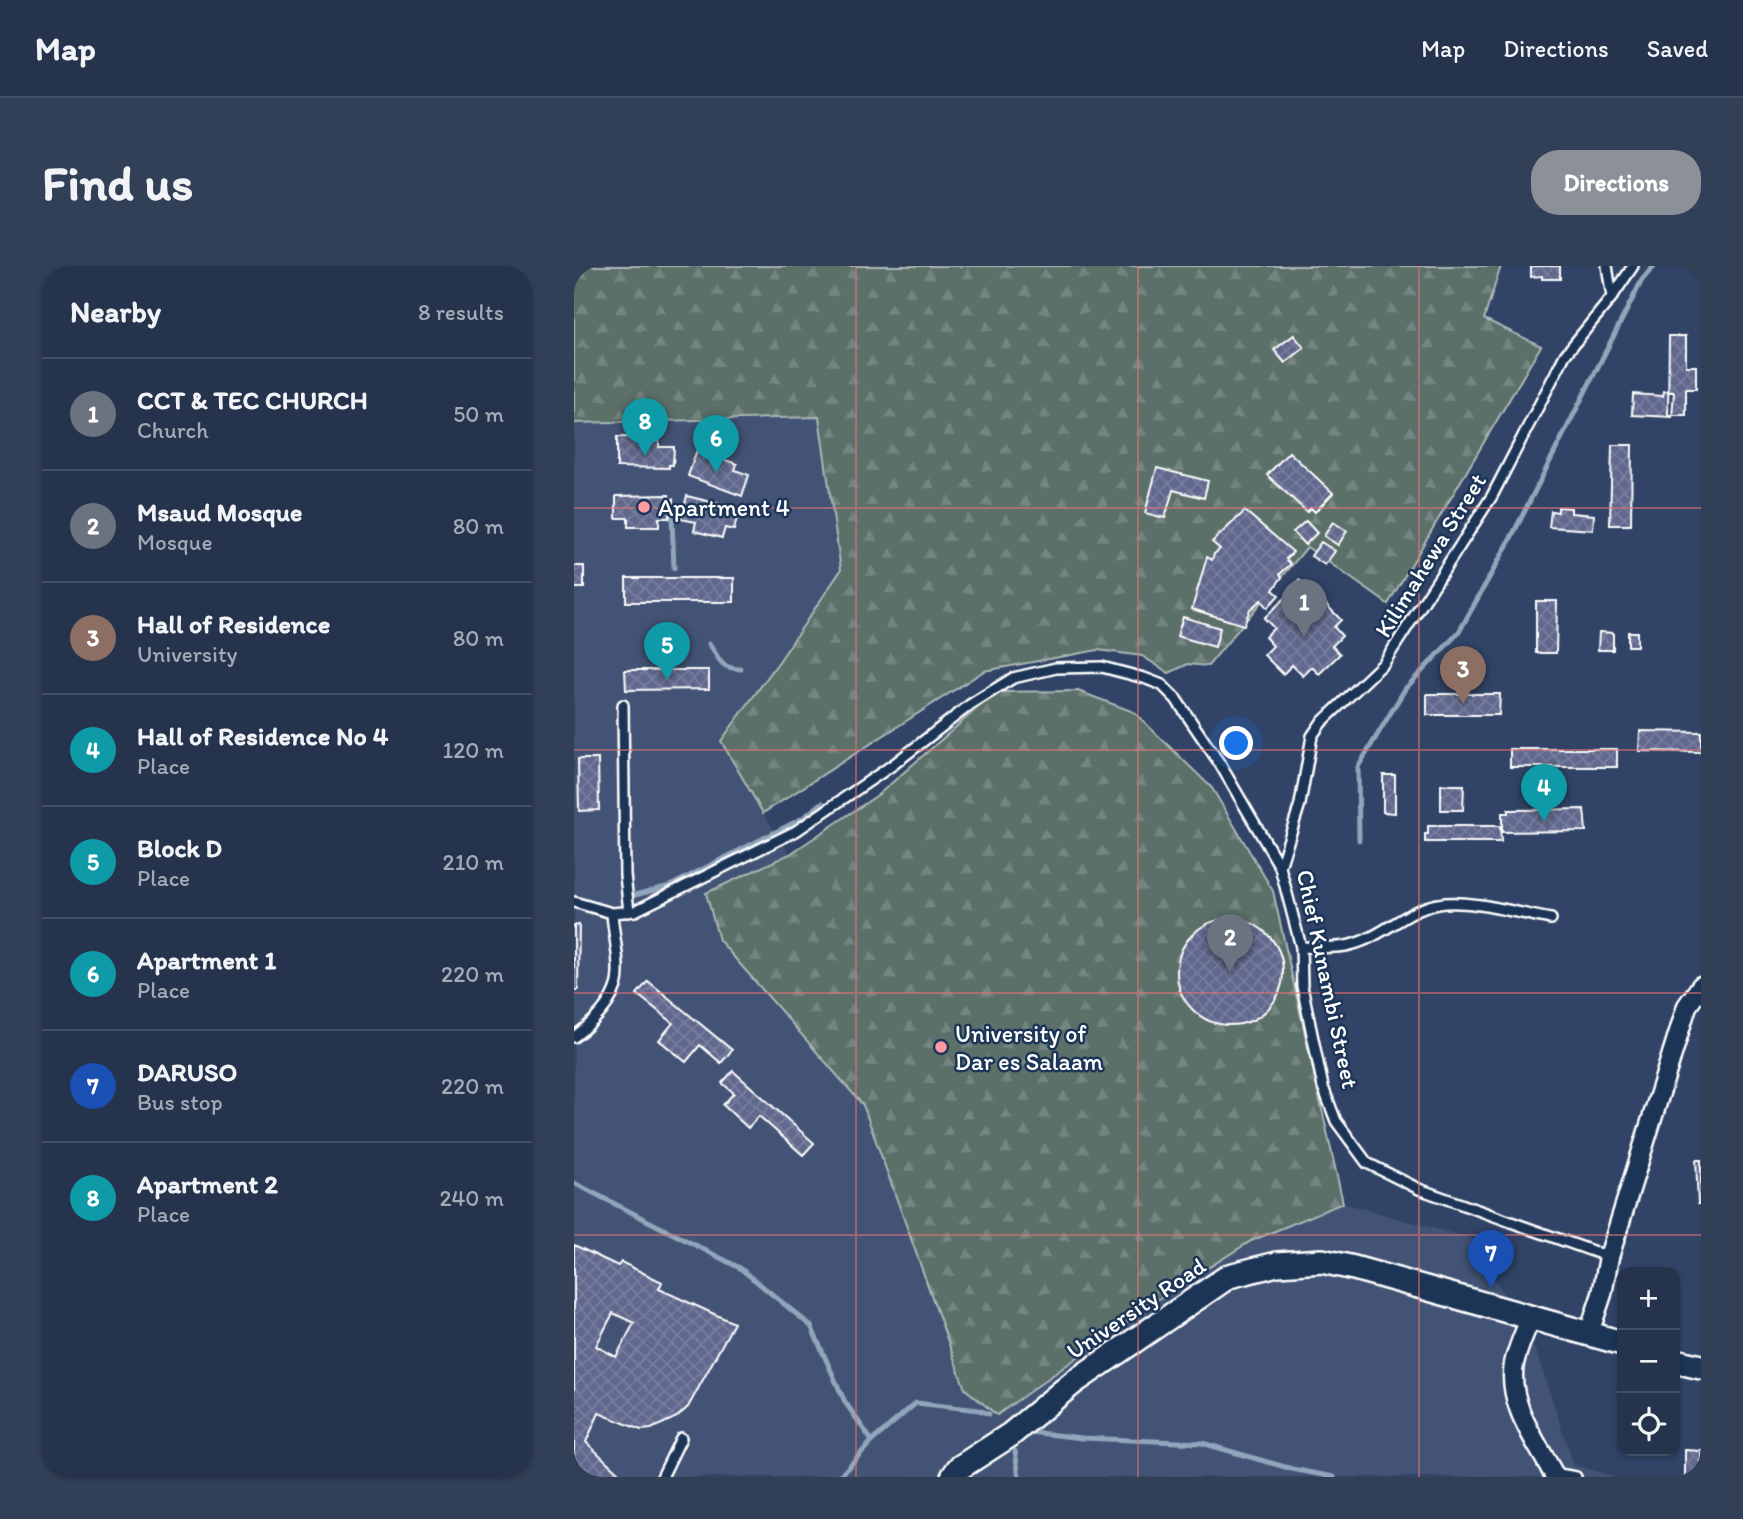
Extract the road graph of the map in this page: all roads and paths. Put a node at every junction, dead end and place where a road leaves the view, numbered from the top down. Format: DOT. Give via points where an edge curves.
graph roads {
  1 [pos="1607,266"];
  2 [pos="1633,266"];
  3 [pos="1612,297"];
  4 [pos="623,705"];
  5 [pos="1280,867"];
  6 [pos="574,902"];
  7 [pos="629,912"];
  8 [pos="612,913"];
  9 [pos="1551,919"];
  10 [pos="1301,947"];
  11 [pos="1701,986"];
  12 [pos="574,1037"];
  13 [pos="1609,1257"];
  14 [pos="1531,1317"];
  15 [pos="1588,1333"];
  16 [pos="1617,1342"];
  17 [pos="1680,1362"];
  18 [pos="1701,1367"];
  19 [pos="681,1438"];
  20 [pos="1554,1475"];
  21 [pos="662,1477"];
  22 [pos="953,1477"];
  23 [pos="1576,1477"];
  1 -- 3 [label="lane"];
  2 -- 3 [label="lane, Kilimahewa Street"];
  3 -- 5 [label="lane, Kilimahewa Street" via="1564,355 1492,496 1384,663 1312,736 1300,804"];
  4 -- 7 [label="lane"];
  5 -- 7 [label="lane, Chief Kunambi Street" via="1220,764 1162,685 1102,667 1056,667 1013,678 971,704 796,831"];
  5 -- 10 [label="lane, Chief Kunambi Street"];
  6 -- 8 [label="lane, Chief Kunambi Street"];
  7 -- 8 [label="lane, Chief Kunambi Street"];
  8 -- 12 [label="lane" via="616,986 597,1017"];
  9 -- 10 [label="lane" via="1476,904 1441,903 1416,909 1349,946"];
  10 -- 13 [label="lane, Chief Kunambi Street" via="1302,986 1323,1087 1336,1121 1367,1163 1419,1189"];
  11 -- 13 [label="street" via="1687,1006"];
  13 -- 15 [label="street"];
  14 -- 15 [label="street, University Road"];
  14 -- 20 [label="street" via="1515,1362 1514,1389 1525,1421"];
  14 -- 22 [label="street, University Road" via="1322,1261 1276,1264 1229,1276 1074,1382"];
  15 -- 16 [label="street, University Road"];
  17 -- 18 [label="street"];
  19 -- 21 [label="lane"];
  20 -- 23 [label="lane"];
}
